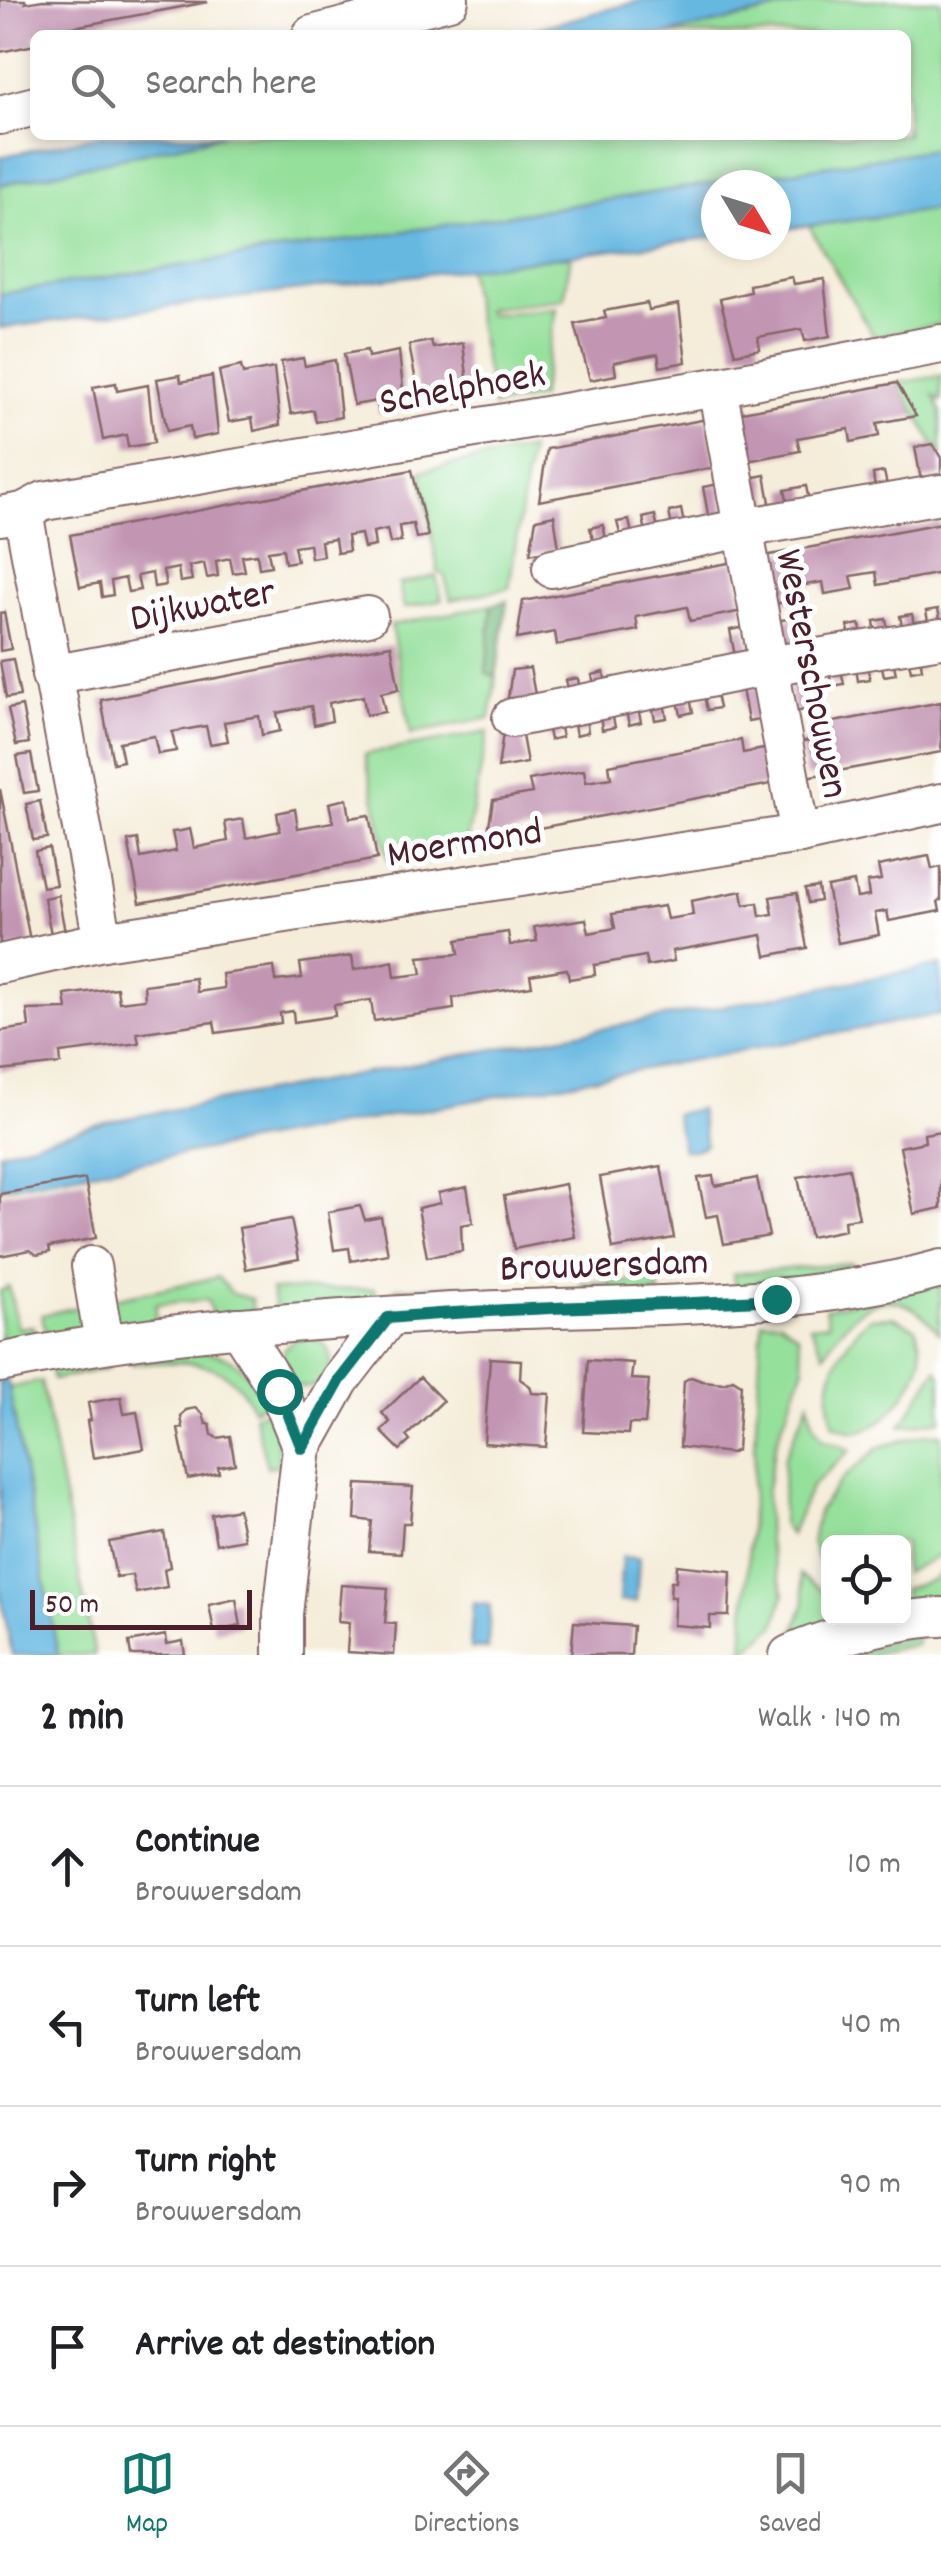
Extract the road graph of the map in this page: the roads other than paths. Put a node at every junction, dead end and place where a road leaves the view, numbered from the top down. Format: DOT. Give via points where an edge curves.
graph roads {
  1 [pos="309,0"];
  2 [pos="448,0"];
  3 [pos="312,30"];
  4 [pos="332,30"];
  5 [pos="30,107"];
  6 [pos="0,115"];
  7 [pos="941,344"];
  8 [pos="717,388"];
  9 [pos="941,494"];
  10 [pos="12,514"];
  11 [pos="742,528"];
  12 [pos="552,568"];
  13 [pos="368,616"];
  14 [pos="941,638"];
  15 [pos="768,666"];
  16 [pos="51,675"];
  17 [pos="512,718"];
  18 [pos="941,803"];
  19 [pos="800,834"];
  20 [pos="103,941"];
  21 [pos="0,964"];
  22 [pos="90,1266"];
  23 [pos="941,1270"];
  24 [pos="388,1318"];
  25 [pos="238,1327"];
  26 [pos="104,1342"];
  27 [pos="14,1360"];
  28 [pos="302,1448"];
  29 [pos="941,1617"];
  30 [pos="283,1655"];
  31 [pos="788,1655"];
  1 -- 3 [label="street"];
  2 -- 4 [label="street"];
  5 -- 6 [label="street"];
  7 -- 8 [label="street, Schelphoek"];
  8 -- 10 [label="street, Schelphoek" via="44,501"];
  8 -- 11 [label="street, Westerschouwen"];
  9 -- 11 [label="street, Westerschouwen"];
  10 -- 16 [label="street"];
  11 -- 12 [label="street, Westerschouwen"];
  11 -- 15 [label="street, Westerschouwen"];
  13 -- 16 [label="street, Dijkwater"];
  14 -- 15 [label="street"];
  15 -- 17 [label="street"];
  15 -- 19 [label="street, Westerschouwen"];
  16 -- 20 [label="street"];
  18 -- 19 [label="street, Moermond"];
  19 -- 20 [label="street, Moermond"];
  20 -- 21 [label="street, Moermond"];
  22 -- 26 [label="street"];
  23 -- 24 [label="street, Brouwersdam" via="776,1299"];
  24 -- 25 [label="street, Brouwersdam"];
  24 -- 28 [label="street" via="340,1380"];
  25 -- 26 [label="street, Brouwersdam"];
  25 -- 28 [label="street" via="279,1391"];
  26 -- 27 [label="street, Brouwersdam"];
  28 -- 30 [label="street"];
  29 -- 31 [label="street"];
}
